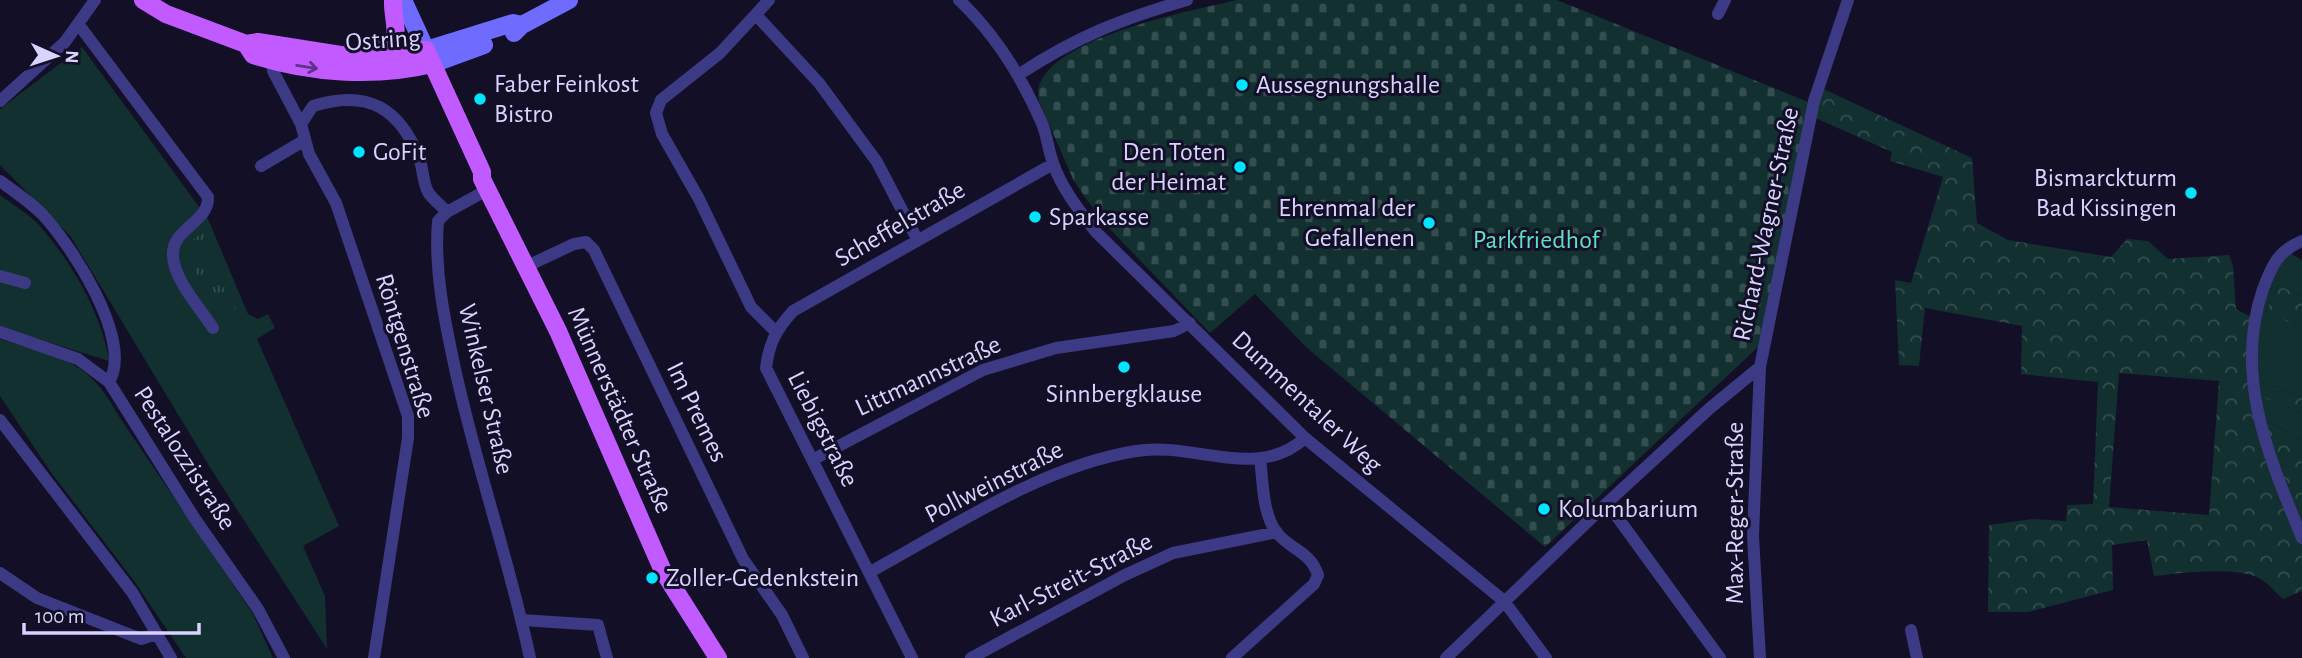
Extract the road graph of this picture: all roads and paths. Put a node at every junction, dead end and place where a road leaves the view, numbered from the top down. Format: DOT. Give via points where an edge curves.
graph roads {
  1 [pos="95,0"];
  2 [pos="143,0"];
  3 [pos="393,0"];
  4 [pos="403,0"];
  5 [pos="569,0"];
  6 [pos="769,0"];
  7 [pos="959,0"];
  8 [pos="1187,0"];
  9 [pos="1725,0"];
  10 [pos="1848,0"];
  11 [pos="1718,14"];
  12 [pos="757,16"];
  13 [pos="79,25"];
  14 [pos="246,44"];
  15 [pos="336,55"];
  16 [pos="423,58"];
  17 [pos="273,61"];
  18 [pos="1018,75"];
  19 [pos="0,101"];
  20 [pos="301,124"];
  21 [pos="305,139"];
  22 [pos="1054,164"];
  23 [pos="261,166"];
  24 [pos="0,181"];
  25 [pos="484,185"];
  26 [pos="447,212"];
  27 [pos="917,239"];
  28 [pos="2302,241"];
  29 [pos="525,267"];
  30 [pos="0,276"];
  31 [pos="25,283"];
  32 [pos="1190,323"];
  33 [pos="213,328"];
  34 [pos="775,331"];
  35 [pos="0,332"];
  36 [pos="1760,368"];
  37 [pos="109,382"];
  38 [pos="0,420"];
  39 [pos="1305,438"];
  40 [pos="814,458"];
  41 [pos="1259,458"];
  42 [pos="1607,503"];
  43 [pos="1277,532"];
  44 [pos="2302,538"];
  45 [pos="870,572"];
  46 [pos="0,573"];
  47 [pos="1504,601"];
  48 [pos="522,620"];
  49 [pos="1911,630"];
  50 [pos="156,634"];
  51 [pos="171,658"];
  52 [pos="284,658"];
  53 [pos="374,658"];
  54 [pos="530,658"];
  55 [pos="607,658"];
  56 [pos="718,658"];
  57 [pos="803,658"];
  58 [pos="912,658"];
  59 [pos="971,658"];
  60 [pos="1233,658"];
  61 [pos="1446,658"];
  62 [pos="1546,658"];
  63 [pos="1720,658"];
  64 [pos="1759,658"];
  65 [pos="1916,658"];
  1 -- 13 [label="street"];
  2 -- 14 [label="main road, Ostring" via="166,14"];
  3 -- 15 [label="main road" via="397,25 392,42 378,50 345,49"];
  3 -- 16 [label="main road"];
  4 -- 16 [label="main road"];
  5 -- 16 [label="main road, Ostring" via="517,32"];
  6 -- 12 [label="street"];
  7 -- 18 [label="street, Dummentaler Weg" via="995,39"];
  8 -- 18 [label="street" via="1125,18 1067,43"];
  9 -- 11 [label="street"];
  10 -- 36 [label="street, Richard-Wagner-Straße" via="1814,101"];
  12 -- 27 [label="street" via="819,83 877,162"];
  12 -- 34 [label="street" via="704,68 661,100 656,113 662,134 751,307"];
  13 -- 19 [label="street"];
  13 -- 33 [label="street" via="208,197 203,214 177,237 173,256 181,279"];
  14 -- 15 [label="main road, Ostring" via="258,41"];
  14 -- 17 [label="main road, Ostring" via="253,55"];
  15 -- 16 [label="main road, Ostring"];
  17 -- 16 [label="main road, Ostring, one-way" via="345,71"];
  16 -- 25 [label="main road, Münnerstädter Straße" via="475,178"];
  17 -- 20 [label="street, Röntgenstraße" via="273,71"];
  18 -- 22 [label="street, Dummentaler Weg" via="1042,124"];
  20 -- 21 [label="street, Röntgenstraße"];
  20 -- 26 [label="street" via="313,106 334,100 383,107 411,140 428,192"];
  21 -- 23 [label="street"];
  21 -- 53 [label="street, Röntgenstraße" via="336,203 408,416"];
  22 -- 27 [label="street, Scheffelstraße"];
  22 -- 32 [label="street, Dummentaler Weg" via="1069,196 1096,232"];
  24 -- 37 [label="street, Pestalozzistraße" via="43,214 91,283 111,327 117,358"];
  25 -- 26 [label="street"];
  25 -- 29 [label="main road, Münnerstädter Straße"];
  26 -- 48 [label="street, Winkelser Straße" via="438,221 435,253 449,341"];
  27 -- 34 [label="street, Scheffelstraße" via="793,311"];
  28 -- 44 [label="street" via="2277,255 2250,335 2254,401"];
  29 -- 56 [label="main road, Münnerstädter Straße" via="558,331 663,571"];
  29 -- 57 [label="street, Im Premes" via="574,244 586,242 594,250 743,559 782,615"];
  30 -- 31 [label="street"];
  32 -- 39 [label="street, Dummentaler Weg"];
  32 -- 40 [label="street, Littmannstraße" via="1174,331 1056,348 983,370"];
  34 -- 40 [label="street, Liebigstraße" via="766,368"];
  35 -- 37 [label="street" via="78,359"];
  36 -- 42 [label="street, Richard-Wagner-Straße"];
  36 -- 64 [label="street, Max-Reger-Straße" via="1754,536"];
  37 -- 52 [label="street, Pestalozzistraße" via="194,519 258,609"];
  38 -- 50 [label="street" via="132,592"];
  39 -- 41 [label="street, Pollweinstraße" via="1276,458"];
  39 -- 47 [label="street, Dummentaler Weg"];
  40 -- 45 [label="street, Liebigstraße"];
  41 -- 43 [label="street" via="1269,515"];
  41 -- 45 [label="street, Pollweinstraße" via="1138,450 1078,464"];
  42 -- 47 [label="street, Richard-Wagner-Straße"];
  42 -- 63 [label="street"];
  43 -- 59 [label="street, Karl-Streit-Straße" via="1173,553"];
  43 -- 60 [label="street" via="1313,561 1318,575 1314,584"];
  45 -- 58 [label="street, Liebigstraße"];
  46 -- 50 [label="street" via="37,598 141,639"];
  47 -- 61 [label="street, Richard-Wagner-Straße"];
  47 -- 62 [label="street, Dummentaler Weg"];
  48 -- 54 [label="street, Winkelser Straße"];
  48 -- 55 [label="street" via="598,625"];
  49 -- 65 [label="street"];
  50 -- 51 [label="street"];
}
